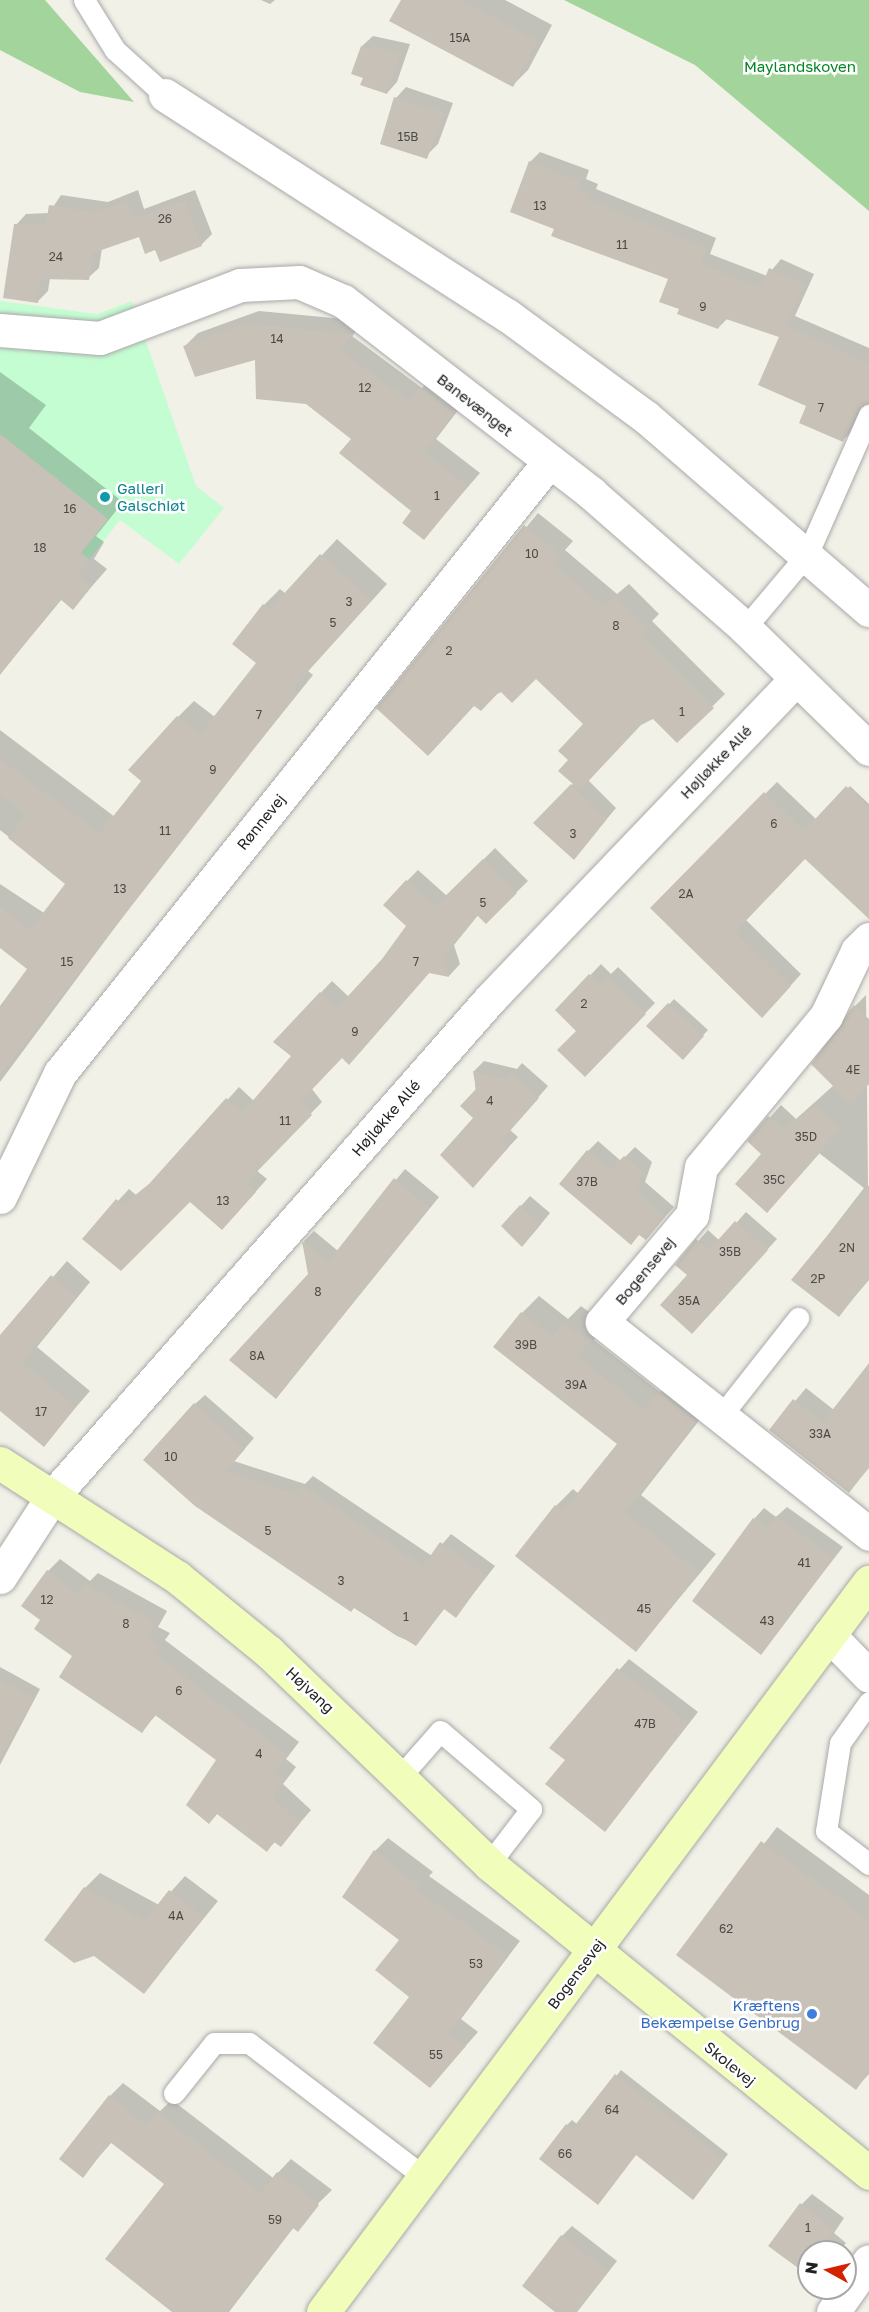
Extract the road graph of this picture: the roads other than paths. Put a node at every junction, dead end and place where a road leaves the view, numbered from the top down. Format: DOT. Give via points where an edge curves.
graph roads {
  1 [pos="84,0"];
  2 [pos="165,95"];
  3 [pos="0,330"];
  4 [pos="869,415"];
  5 [pos="548,463"];
  6 [pos="808,553"];
  7 [pos="869,610"];
  8 [pos="745,628"];
  9 [pos="796,679"];
  10 [pos="869,749"];
  11 [pos="869,939"];
  12 [pos="0,1197"];
  13 [pos="798,1318"];
  14 [pos="720,1416"];
  15 [pos="0,1463"];
  16 [pos="52,1497"];
  17 [pos="869,1534"];
  18 [pos="0,1577"];
  19 [pos="869,1582"];
  20 [pos="829,1635"];
  21 [pos="869,1676"];
  22 [pos="869,1702"];
  23 [pos="399,1778"];
  24 [pos="489,1864"];
  25 [pos="869,1864"];
  26 [pos="592,1952"];
  27 [pos="174,2093"];
  28 [pos="869,2173"];
  29 [pos="424,2177"];
  30 [pos="869,2261"];
  31 [pos="323,2312"];
  32 [pos="833,2312"];
  1 -- 2 [label="lane" via="116,50"];
  2 -- 6 [label="street" via="507,315 646,417"];
  3 -- 5 [label="street, Banevænget" via="100,338 240,285 299,282 343,301"];
  4 -- 6 [label="lane"];
  5 -- 8 [label="street, Banevænget" via="591,493"];
  5 -- 12 [label="street, Rønnevej" via="60,1073"];
  6 -- 7 [label="street"];
  6 -- 8 [label="lane"];
  8 -- 9 [label="street, Banevænget"];
  9 -- 10 [label="street, Banevænget"];
  9 -- 16 [label="street, Højløkke Allé" via="490,999"];
  11 -- 14 [label="street, Bogensevej" via="857,951 826,1017 701,1167 692,1215 602,1322"];
  13 -- 14 [label="lane"];
  14 -- 17 [label="street, Bogensevej"];
  15 -- 16 [label="street, Højvang"];
  16 -- 18 [label="street, Højløkke Allé"];
  16 -- 23 [label="street, Højvang" via="186,1584 269,1652"];
  19 -- 20 [label="street, Bogensevej"];
  20 -- 21 [label="street"];
  20 -- 26 [label="street, Bogensevej"];
  22 -- 25 [label="lane" via="840,1743 826,1831"];
  23 -- 24 [label="street, Højvang"];
  23 -- 24 [label="lane" via="440,1731 531,1809"];
  24 -- 26 [label="street, Højvang"];
  26 -- 28 [label="street, Skolevej"];
  26 -- 29 [label="street, Bogensevej"];
  27 -- 29 [label="lane" via="214,2043 249,2043"];
  29 -- 31 [label="street, Bogensevej"];
  30 -- 32 [label="street"];
}
